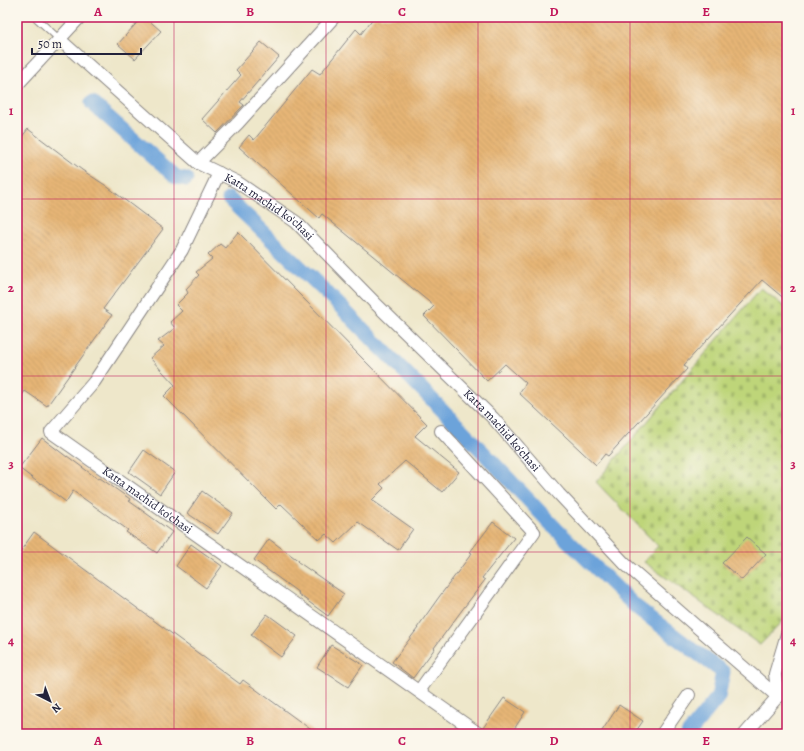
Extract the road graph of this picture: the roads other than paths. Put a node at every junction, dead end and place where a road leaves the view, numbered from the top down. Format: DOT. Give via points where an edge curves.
graph roads {
  1 [pos="35,17"];
  2 [pos="80,17"];
  3 [pos="334,17"];
  4 [pos="60,39"];
  5 [pos="17,85"];
  6 [pos="198,163"];
  7 [pos="219,173"];
  8 [pos="441,432"];
  9 [pos="787,634"];
  10 [pos="787,686"];
  11 [pos="418,691"];
  12 [pos="689,696"];
  13 [pos="778,697"];
  14 [pos="479,734"];
  15 [pos="662,734"];
  16 [pos="745,734"];
  1 -- 4 [label="lane"];
  2 -- 4 [label="street"];
  3 -- 6 [label="street" via="238,123"];
  4 -- 5 [label="street"];
  4 -- 6 [label="street, Katta machid ko'chasi"];
  6 -- 7 [label="street, Katta machid ko'chasi"];
  7 -- 11 [label="street, Katta machid ko'chasi" via="182,250 94,382 51,432"];
  7 -- 13 [label="street, Katta machid ko'chasi" via="296,222 493,418 559,494 625,564"];
  8 -- 11 [label="street" via="534,532"];
  9 -- 13 [label="street" via="775,674"];
  10 -- 13 [label="street"];
  11 -- 14 [label="street, Katta machid ko'chasi"];
  12 -- 15 [label="street"];
  13 -- 16 [label="street"];
}
